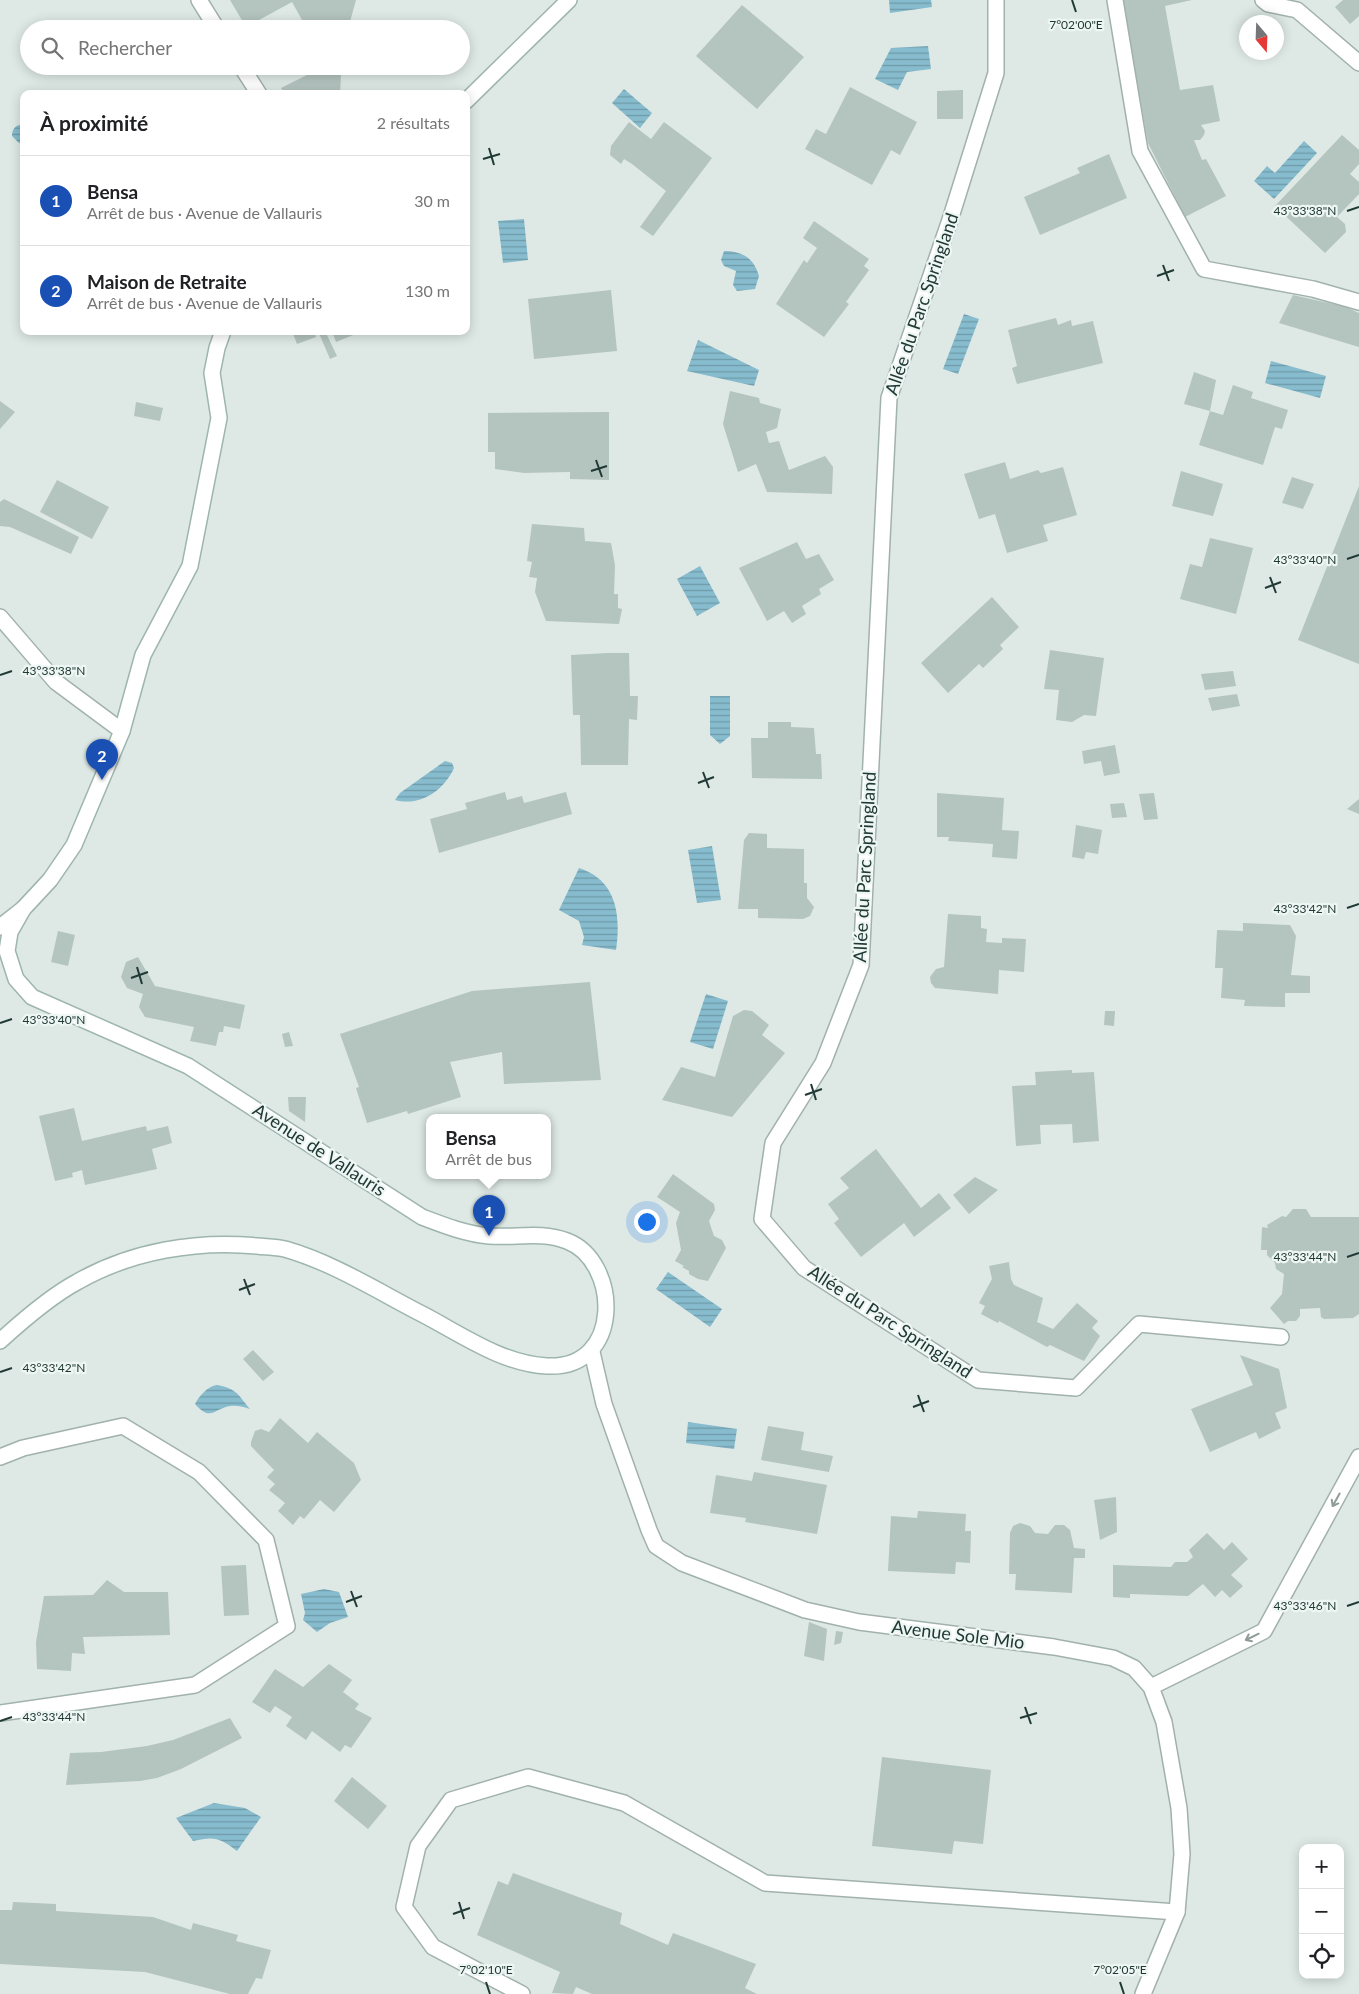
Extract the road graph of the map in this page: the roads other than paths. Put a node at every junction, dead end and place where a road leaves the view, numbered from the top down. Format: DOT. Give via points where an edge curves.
graph roads {
  1 [pos="199,0"];
  2 [pos="569,0"];
  3 [pos="996,0"];
  4 [pos="1115,0"];
  5 [pos="1263,0"];
  6 [pos="212,20"];
  7 [pos="1359,63"];
  8 [pos="247,75"];
  9 [pos="257,90"];
  10 [pos="470,97"];
  11 [pos="1359,302"];
  12 [pos="222,335"];
  13 [pos="0,617"];
  14 [pos="122,731"];
  15 [pos="23,909"];
  16 [pos="0,927"];
  17 [pos="1281,1337"];
  18 [pos="0,1341"];
  19 [pos="592,1352"];
  20 [pos="0,1457"];
  21 [pos="1359,1457"];
  22 [pos="1151,1687"];
  23 [pos="0,1713"];
  24 [pos="1177,1912"];
  25 [pos="522,1994"];
  26 [pos="1143,1994"];
  1 -- 6 [label="street"];
  2 -- 10 [label="street"];
  3 -- 17 [label="street, Allée du Parc Springland" via="996,73 952,217 889,398 861,965 822,1063 773,1143 762,1218 804,1268 978,1380 1076,1388 1139,1324"];
  4 -- 11 [label="street" via="1140,151 1204,269 1313,289"];
  5 -- 7 [label="street" via="1297,10"];
  8 -- 9 [label="street"];
  12 -- 14 [label="street, Avenue de Vallauris" via="212,373 219,418 190,566 143,655"];
  13 -- 14 [label="street" via="56,682"];
  14 -- 15 [label="street, Avenue de Vallauris" via="74,845 50,880"];
  15 -- 16 [label="street"];
  15 -- 19 [label="street, Avenue de Vallauris" via="10,932 7,951 16,979 32,997 188,1066 422,1217 450,1228 489,1236 535,1233 568,1241 589,1255 602,1283 606,1307 604,1330"];
  18 -- 19 [label="street" via="77,1282 138,1256 198,1245 239,1244 284,1249 335,1269 489,1350 519,1362 549,1366 574,1362"];
  19 -- 22 [label="street, Avenue Sole Mio" via="604,1404 649,1530 656,1546 682,1562 805,1610 859,1622 1054,1647 1113,1658 1134,1668"];
  20 -- 23 [label="street" via="23,1448 123,1426 199,1472 266,1540 287,1626 195,1685"];
  21 -- 22 [label="street, one-way" via="1264,1631"];
  22 -- 24 [label="street, Avenue Sole Mio" via="1164,1722 1179,1808 1182,1854"];
  24 -- 25 [label="street" via="765,1883 624,1803 528,1777 451,1800 418,1846 404,1907 433,1947"];
  24 -- 26 [label="street, Avenue Sole Mio"];
}
